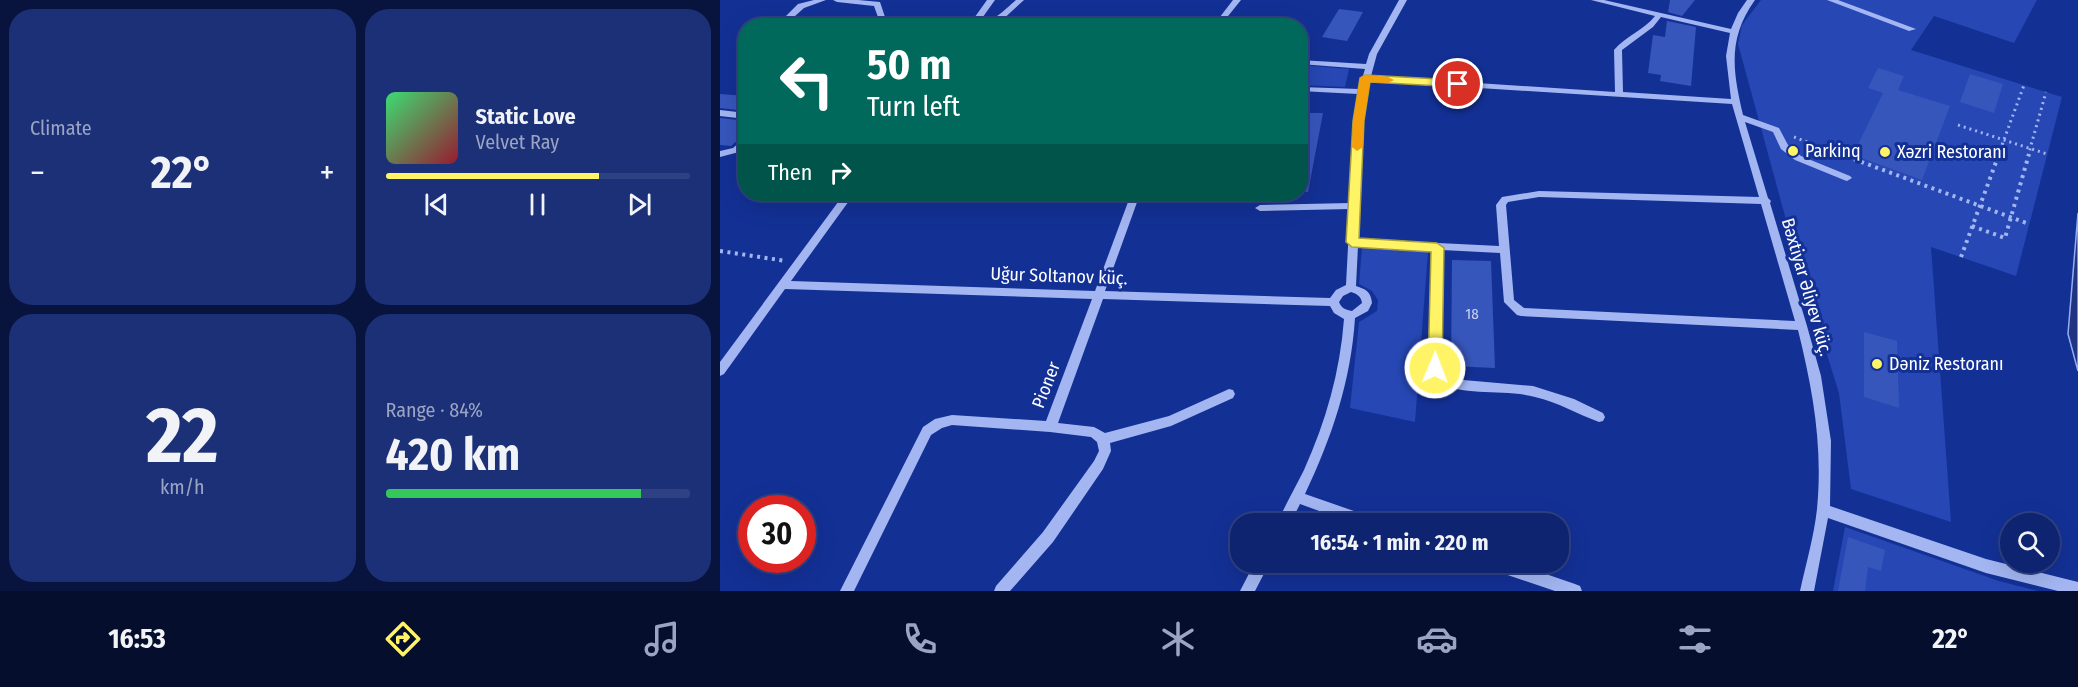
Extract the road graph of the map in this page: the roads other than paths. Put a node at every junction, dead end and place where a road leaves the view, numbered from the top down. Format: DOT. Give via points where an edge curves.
graph roads {
  1 [pos="822,0"];
  2 [pos="837,0"];
  3 [pos="991,0"];
  4 [pos="1020,0"];
  5 [pos="1237,0"];
  6 [pos="1404,0"];
  7 [pos="1595,0"];
  8 [pos="1751,0"];
  9 [pos="1831,0"];
  10 [pos="1660,14"];
  11 [pos="789,18"];
  12 [pos="882,18"];
  13 [pos="978,18"];
  14 [pos="999,18"];
  15 [pos="1222,18"];
  16 [pos="1912,29"];
  17 [pos="1732,31"];
  18 [pos="1308,63"];
  19 [pos="1369,67"];
  20 [pos="1365,78"];
  21 [pos="1308,89"];
  22 [pos="1362,92"];
  23 [pos="1619,93"];
  24 [pos="1736,102"];
  25 [pos="720,113"];
  26 [pos="738,115"];
  27 [pos="1739,117"];
  28 [pos="738,148"];
  29 [pos="720,154"];
  30 [pos="1847,178"];
  31 [pos="844,201"];
  32 [pos="1134,201"];
  33 [pos="1766,201"];
  34 [pos="1354,206"];
  35 [pos="1260,208"];
  36 [pos="1352,242"];
  37 [pos="1437,248"];
  38 [pos="1506,250"];
  39 [pos="783,285"];
  40 [pos="1351,288"];
  41 [pos="1101,293"];
  42 [pos="1334,302"];
  43 [pos="1350,315"];
  44 [pos="1802,326"];
  45 [pos="720,371"];
  46 [pos="1229,394"];
  47 [pos="1599,417"];
  48 [pos="1050,427"];
  49 [pos="1103,439"];
  50 [pos="1297,498"];
  51 [pos="1823,510"];
  52 [pos="1290,513"];
  53 [pos="1341,513"];
  54 [pos="1257,573"];
  55 [pos="1522,573"];
  56 [pos="2078,589"];
  57 [pos="847,591"];
  58 [pos="1001,591"];
  59 [pos="1247,591"];
  60 [pos="1575,591"];
  61 [pos="1807,591"];
  1 -- 11 [label="street" via="807,3"];
  2 -- 12 [label="street" via="878,4"];
  3 -- 13 [label="street"];
  4 -- 14 [label="street"];
  5 -- 15 [label="street"];
  6 -- 19 [label="street"];
  7 -- 10 [label="street"];
  8 -- 17 [label="street, Bəxtiyar Əliyev küç."];
  9 -- 16 [label="street"];
  10 -- 17 [label="street"];
  10 -- 23 [label="street" via="1653,26 1618,50"];
  17 -- 24 [label="street, Bəxtiyar Əliyev küç." via="1729,60"];
  18 -- 19 [label="street"];
  19 -- 20 [label="street"];
  20 -- 22 [label="street"];
  20 -- 23 [label="street"];
  21 -- 22 [label="street"];
  22 -- 34 [label="street"];
  23 -- 24 [label="street"];
  24 -- 27 [label="street, Bəxtiyar Əliyev küç."];
  25 -- 26 [label="street"];
  27 -- 30 [label="street" via="1776,130 1784,147 1798,158"];
  27 -- 33 [label="street, Bəxtiyar Əliyev küç."];
  28 -- 29 [label="street"];
  31 -- 39 [label="street"];
  32 -- 41 [label="street, Pioner"];
  33 -- 38 [label="street" via="1514,197 1505,199 1502,205"];
  33 -- 44 [label="street, Bəxtiyar Əliyev küç."];
  34 -- 35 [label="street"];
  34 -- 36 [label="street"];
  36 -- 37 [label="street"];
  36 -- 40 [label="street"];
  37 -- 38 [label="street"];
  37 -- 47 [label="street" via="1435,368 1439,378 1450,384 1554,396"];
  38 -- 44 [label="street" via="1509,302 1521,312"];
  39 -- 41 [label="street, Uğur Soltanov küç."];
  39 -- 45 [label="street"];
  40 -- 42 [label="street" via="1336,295"];
  40 -- 43 [label="street" via="1360,290 1368,301 1366,308"];
  41 -- 42 [label="street, Uğur Soltanov küç."];
  41 -- 48 [label="street, Pioner"];
  42 -- 43 [label="street" via="1342,313"];
  43 -- 50 [label="street" via="1342,382"];
  44 -- 51 [label="street, Bəxtiyar Əliyev küç." via="1826,441"];
  46 -- 49 [label="street" via="1171,421"];
  48 -- 49 [label="street, Pioner" via="1094,432"];
  48 -- 57 [label="street" via="952,420 927,431"];
  49 -- 58 [label="street" via="1105,451 1099,465 1048,537"];
  50 -- 52 [label="street"];
  50 -- 53 [label="street"];
  51 -- 56 [label="street" via="1986,566"];
  51 -- 61 [label="street, Bəxtiyar Əliyev küç."];
  54 -- 59 [label="street"];
  55 -- 60 [label="street"];
}
